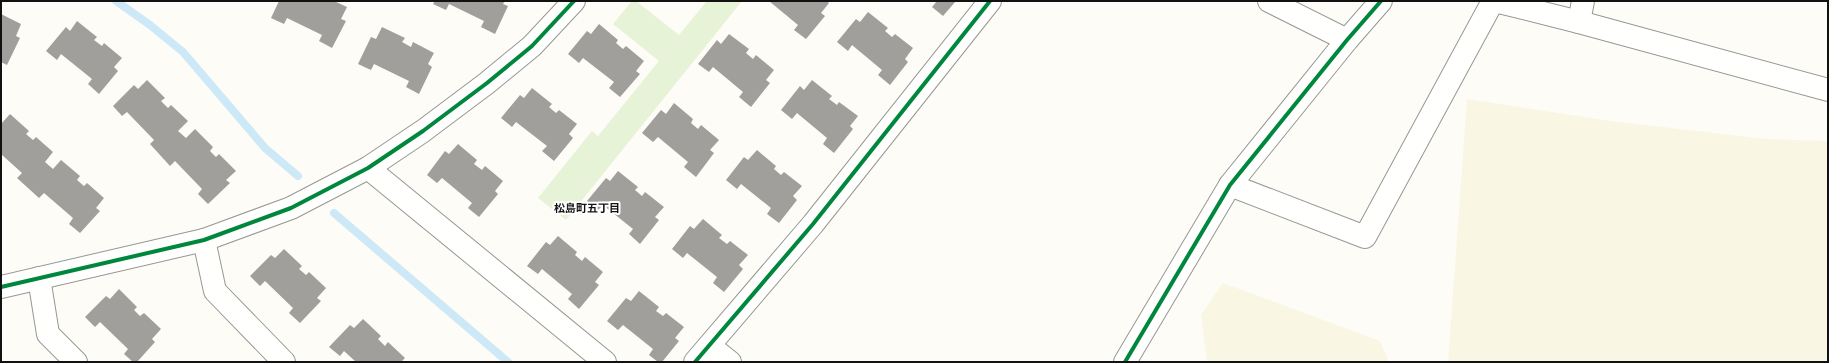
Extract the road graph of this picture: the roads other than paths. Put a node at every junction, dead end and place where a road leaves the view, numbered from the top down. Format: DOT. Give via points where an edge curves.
graph roads {
  1 [pos="990,1"];
  2 [pos="1269,1"];
  3 [pos="1381,1"];
  4 [pos="1494,1"];
  5 [pos="565,3"];
  6 [pos="1581,11"];
  7 [pos="1347,40"];
  8 [pos="1828,90"];
  9 [pos="368,168"];
  10 [pos="1230,186"];
  11 [pos="204,240"];
  12 [pos="39,278"];
  13 [pos="1,287"];
  14 [pos="710,346"];
  15 [pos="76,362"];
  16 [pos="284,362"];
  17 [pos="605,362"];
  18 [pos="695,362"];
  19 [pos="730,362"];
  20 [pos="1125,362"];
  1 -- 14 [label="street" via="813,224"];
  2 -- 7 [label="street"];
  3 -- 7 [label="street"];
  4 -- 6 [label="street"];
  4 -- 10 [label="street" via="1365,237"];
  5 -- 9 [label="street" via="532,46 423,131"];
  6 -- 8 [label="street"];
  7 -- 10 [label="street"];
  9 -- 11 [label="street" via="291,208"];
  9 -- 17 [label="street"];
  10 -- 20 [label="street"];
  11 -- 12 [label="street"];
  11 -- 16 [label="street" via="215,291"];
  12 -- 13 [label="street"];
  12 -- 15 [label="street" via="48,334"];
  14 -- 18 [label="street"];
  14 -- 19 [label="street"];
}
